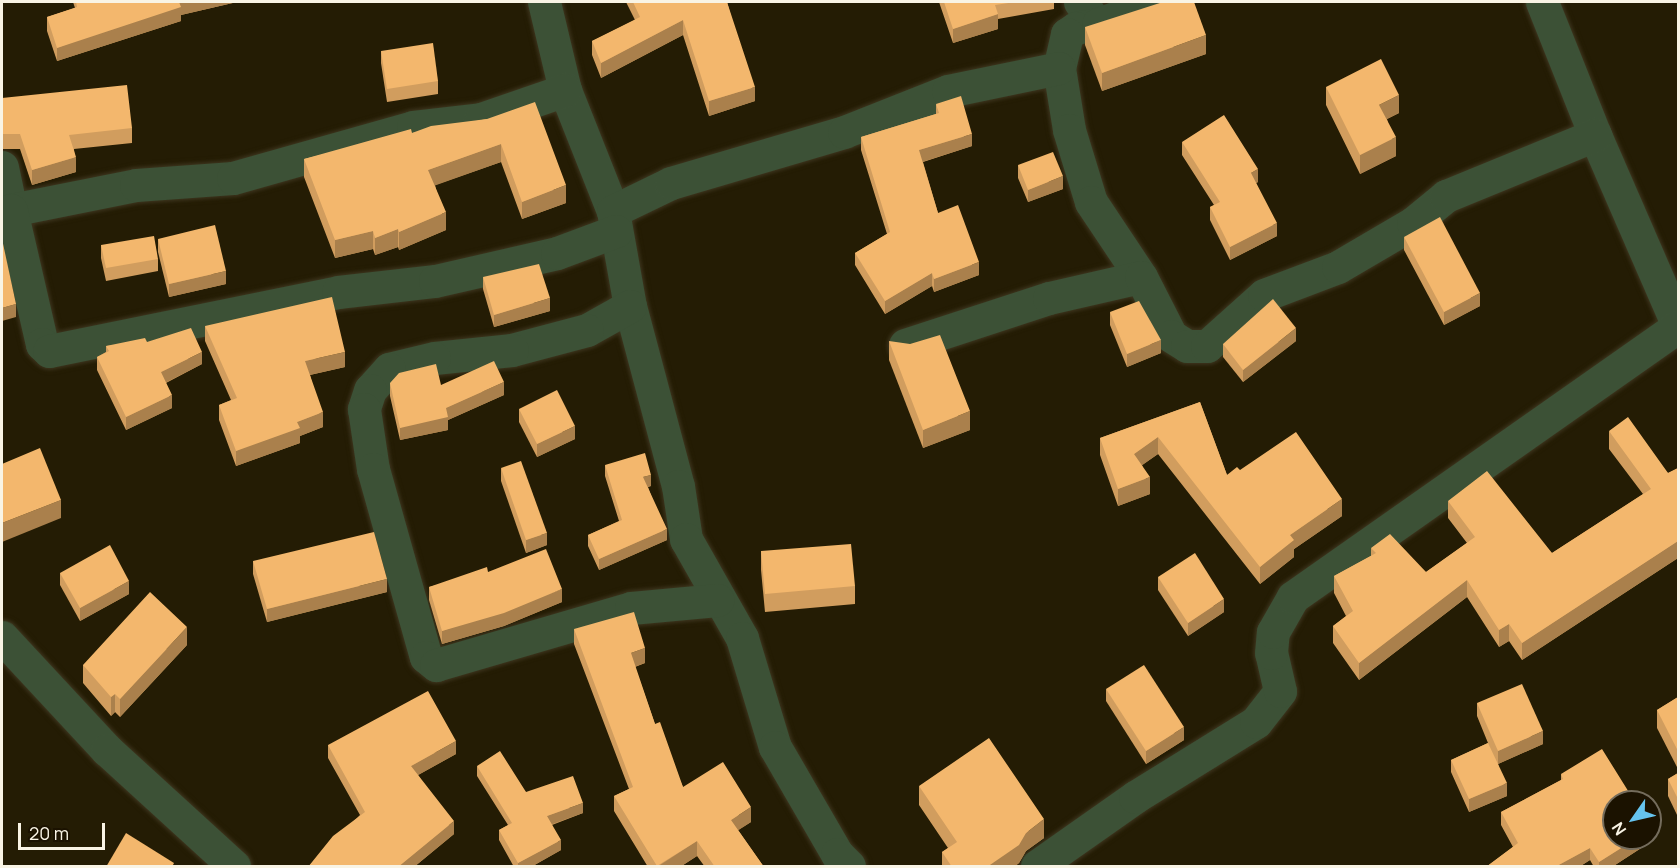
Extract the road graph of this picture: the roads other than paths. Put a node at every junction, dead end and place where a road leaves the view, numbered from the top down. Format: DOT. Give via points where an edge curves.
graph roads {
  1 [pos="544,2"];
  2 [pos="1158,2"];
  3 [pos="1542,2"];
  4 [pos="1089,13"];
  5 [pos="1059,68"];
  6 [pos="566,90"];
  7 [pos="1595,135"];
  8 [pos="2,167"];
  9 [pos="6,211"];
  10 [pos="614,221"];
  11 [pos="1142,277"];
  12 [pos="630,306"];
  13 [pos="1678,326"];
  14 [pos="905,345"];
  15 [pos="718,600"];
  16 [pos="2,637"];
  17 [pos="234,867"];
  18 [pos="849,867"];
  19 [pos="1037,867"];
  1 -- 6 [label="street"];
  2 -- 4 [label="street"];
  3 -- 7 [label="street"];
  4 -- 5 [label="street" via="1067,34"];
  5 -- 10 [label="street" via="948,91 844,132 671,183"];
  5 -- 11 [label="street" via="1069,130 1088,193"];
  6 -- 9 [label="street" via="481,119 413,126 233,178 136,185"];
  6 -- 10 [label="street"];
  7 -- 11 [label="street" via="1446,196 1413,223 1338,267 1264,295 1207,345 1187,345 1171,336"];
  7 -- 13 [label="street"];
  8 -- 9 [label="street"];
  9 -- 10 [label="street" via="42,344 49,351 338,292 435,281 557,253"];
  10 -- 12 [label="street"];
  11 -- 14 [label="street" via="1049,298"];
  12 -- 15 [label="street" via="678,486 686,538"];
  12 -- 15 [label="street" via="587,330 533,345 434,358 389,369 370,390 364,409 373,469 426,657 436,665 631,608"];
  13 -- 19 [label="street" via="1293,597 1273,632 1271,653 1280,691 1256,722 1135,797"];
  15 -- 18 [label="street" via="742,638 775,747 837,854"];
  16 -- 17 [label="street" via="107,750"];
}
